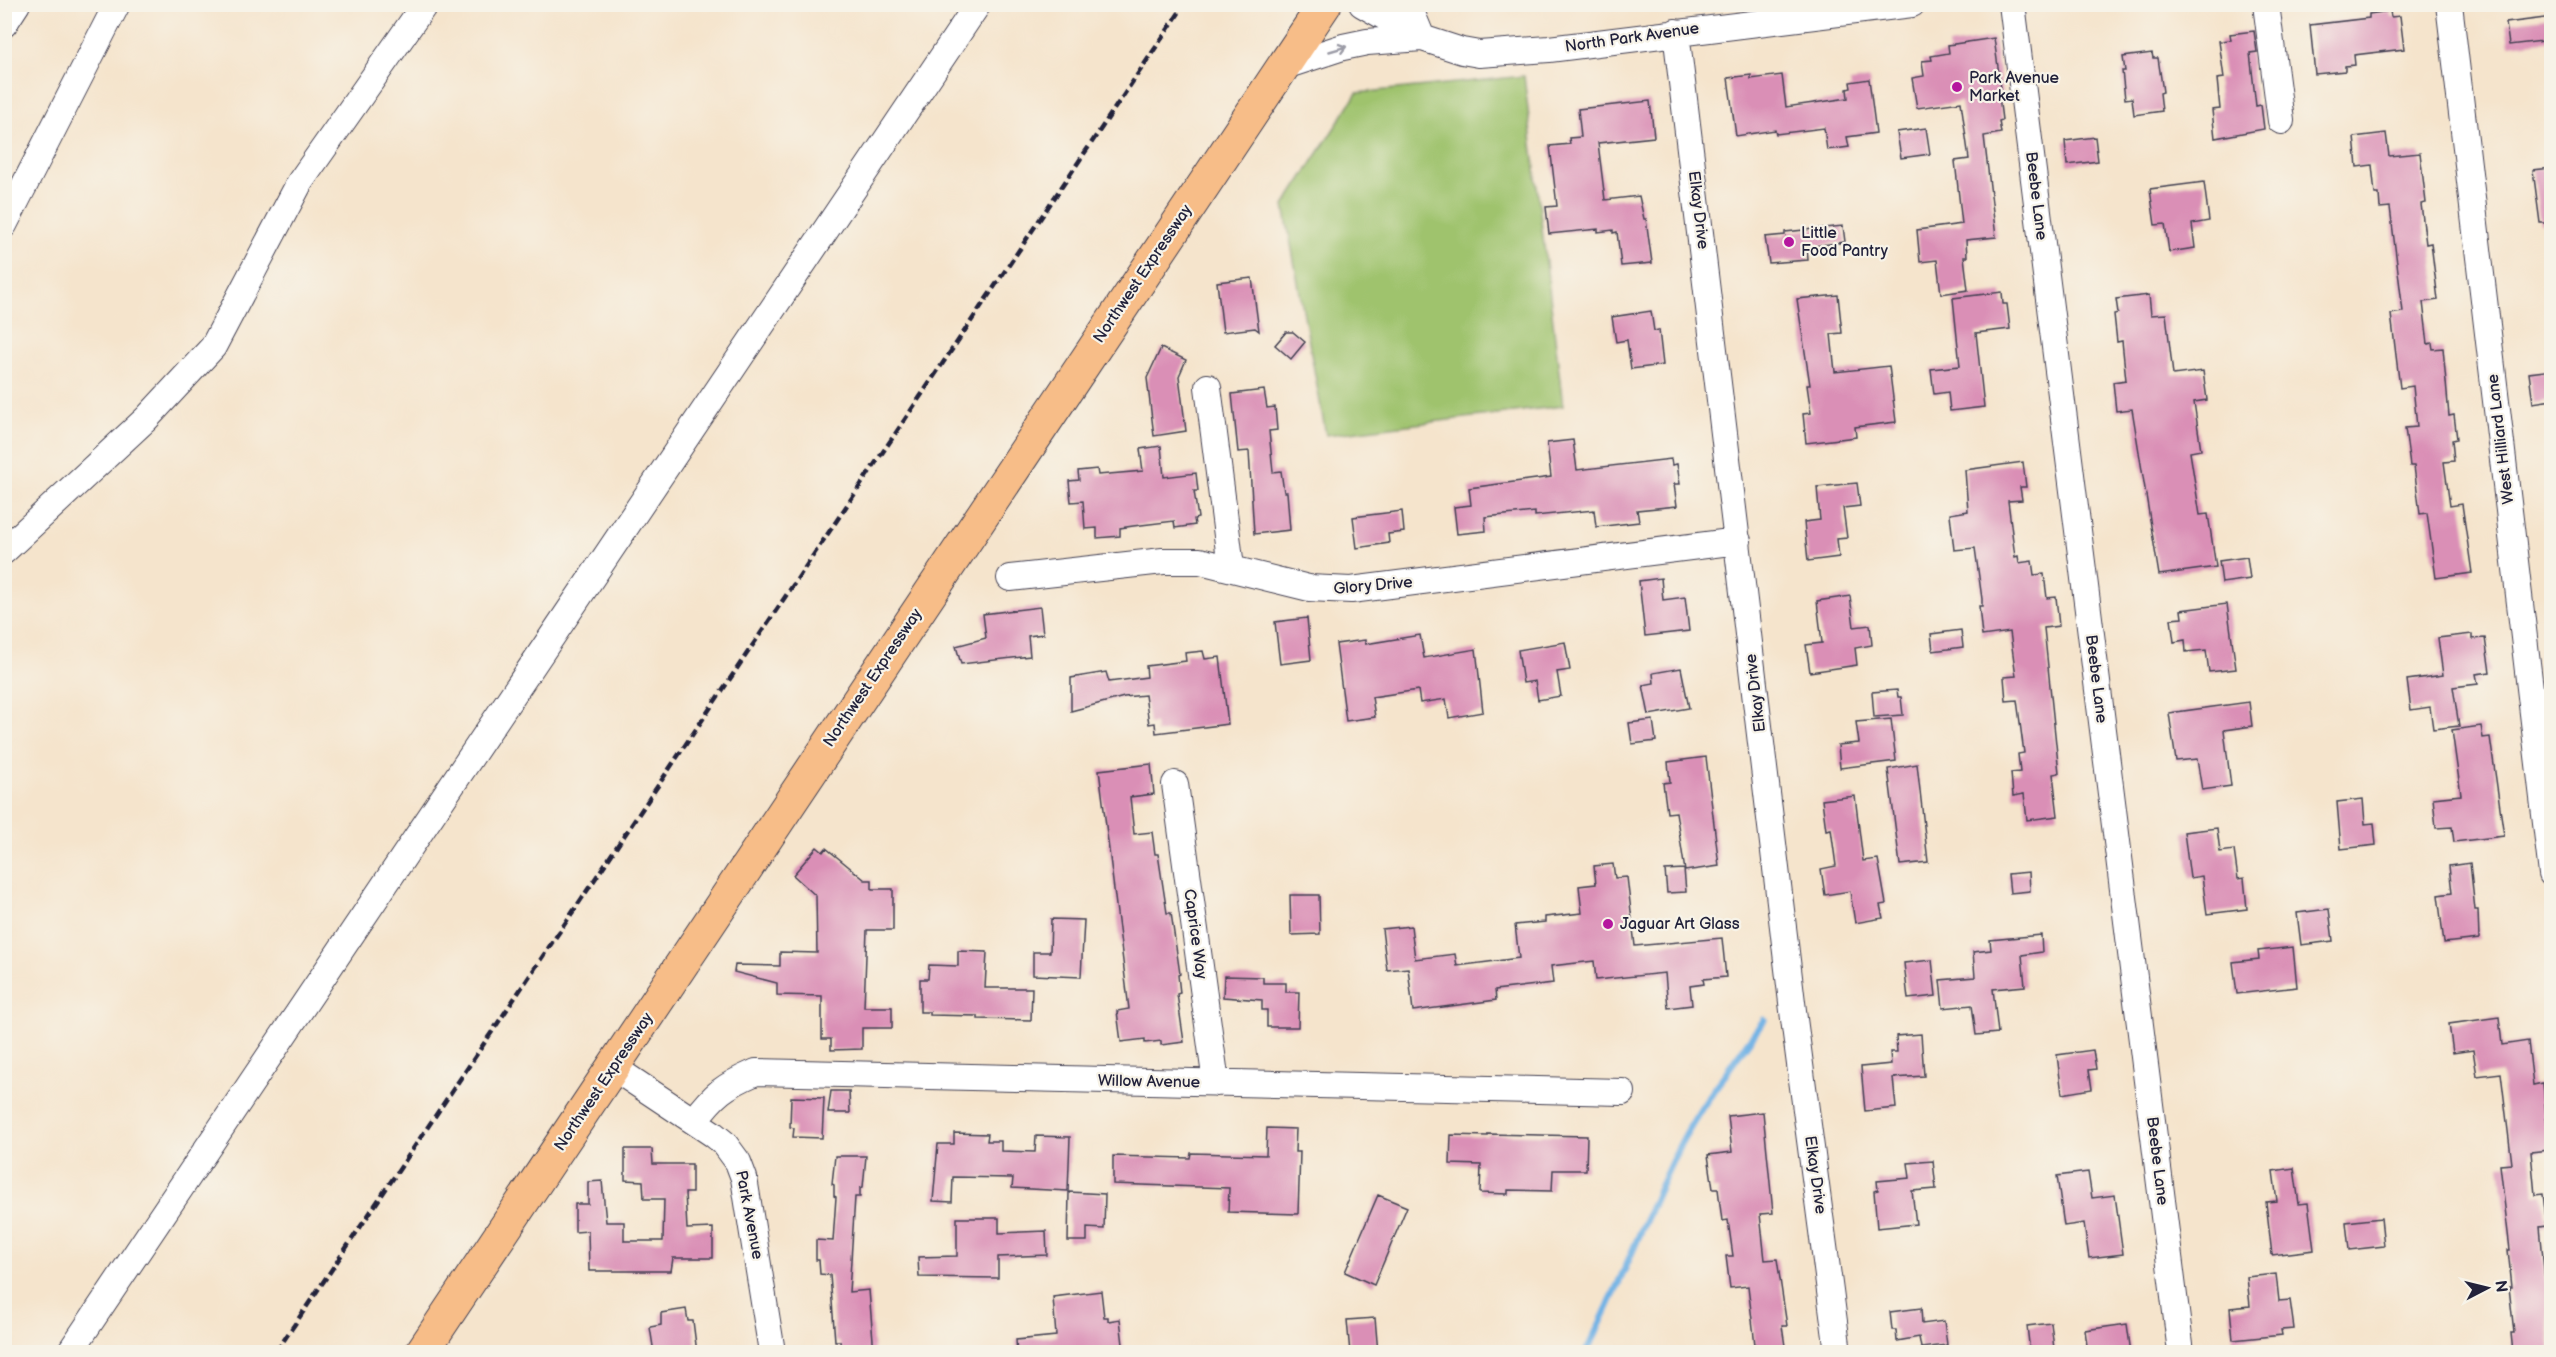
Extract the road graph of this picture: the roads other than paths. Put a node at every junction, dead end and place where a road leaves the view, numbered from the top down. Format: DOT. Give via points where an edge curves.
graph roads {
  1 [pos="17,4"];
  2 [pos="117,4"];
  3 [pos="425,4"];
  4 [pos="978,4"];
  5 [pos="1325,4"];
  6 [pos="1362,4"];
  7 [pos="1408,4"];
  8 [pos="1912,4"];
  9 [pos="2012,4"];
  10 [pos="2266,4"];
  11 [pos="2449,4"];
  12 [pos="1819,9"];
  13 [pos="4,24"];
  14 [pos="1676,32"];
  15 [pos="1422,38"];
  16 [pos="1282,68"];
  17 [pos="2281,121"];
  18 [pos="4,225"];
  19 [pos="1208,387"];
  20 [pos="1738,542"];
  21 [pos="4,550"];
  22 [pos="1231,567"];
  23 [pos="1010,578"];
  24 [pos="1175,784"];
  25 [pos="2552,874"];
  26 [pos="614,1068"];
  27 [pos="1216,1083"];
  28 [pos="1622,1092"];
  29 [pos="694,1121"];
  30 [pos="70,1353"];
  31 [pos="422,1353"];
  32 [pos="772,1353"];
  33 [pos="1838,1353"];
  34 [pos="2181,1353"];
  1 -- 13 [label="street"];
  2 -- 18 [label="street"];
  3 -- 21 [label="street" via="300,182 213,347 147,419"];
  4 -- 30 [label="street"];
  5 -- 16 [label="main road, Northwest Expressway"];
  6 -- 15 [label="street, North Park Avenue"];
  7 -- 15 [label="street"];
  8 -- 12 [label="street, North Park Avenue"];
  9 -- 34 [label="street, Beebe Lane"];
  10 -- 17 [label="street"];
  11 -- 25 [label="street, West Hilliard Lane"];
  12 -- 14 [label="street, North Park Avenue"];
  14 -- 15 [label="street, North Park Avenue" via="1549,50 1479,54"];
  14 -- 20 [label="street, Elkay Drive"];
  16 -- 15 [label="street, one-way" via="1343,47"];
  16 -- 26 [label="main road, Northwest Expressway"];
  19 -- 22 [label="street"];
  20 -- 22 [label="street, Glory Drive" via="1351,590 1308,588"];
  20 -- 33 [label="street, Elkay Drive"];
  22 -- 23 [label="street, Glory Drive" via="1200,561 1163,561"];
  24 -- 27 [label="street, Caprice Way"];
  26 -- 29 [label="street, Park Avenue"];
  26 -- 31 [label="main road, Northwest Expressway"];
  27 -- 28 [label="street, Willow Avenue"];
  27 -- 29 [label="street, Willow Avenue" via="756,1072 714,1095"];
  29 -- 32 [label="street, Park Avenue" via="724,1143 744,1178"];
}
